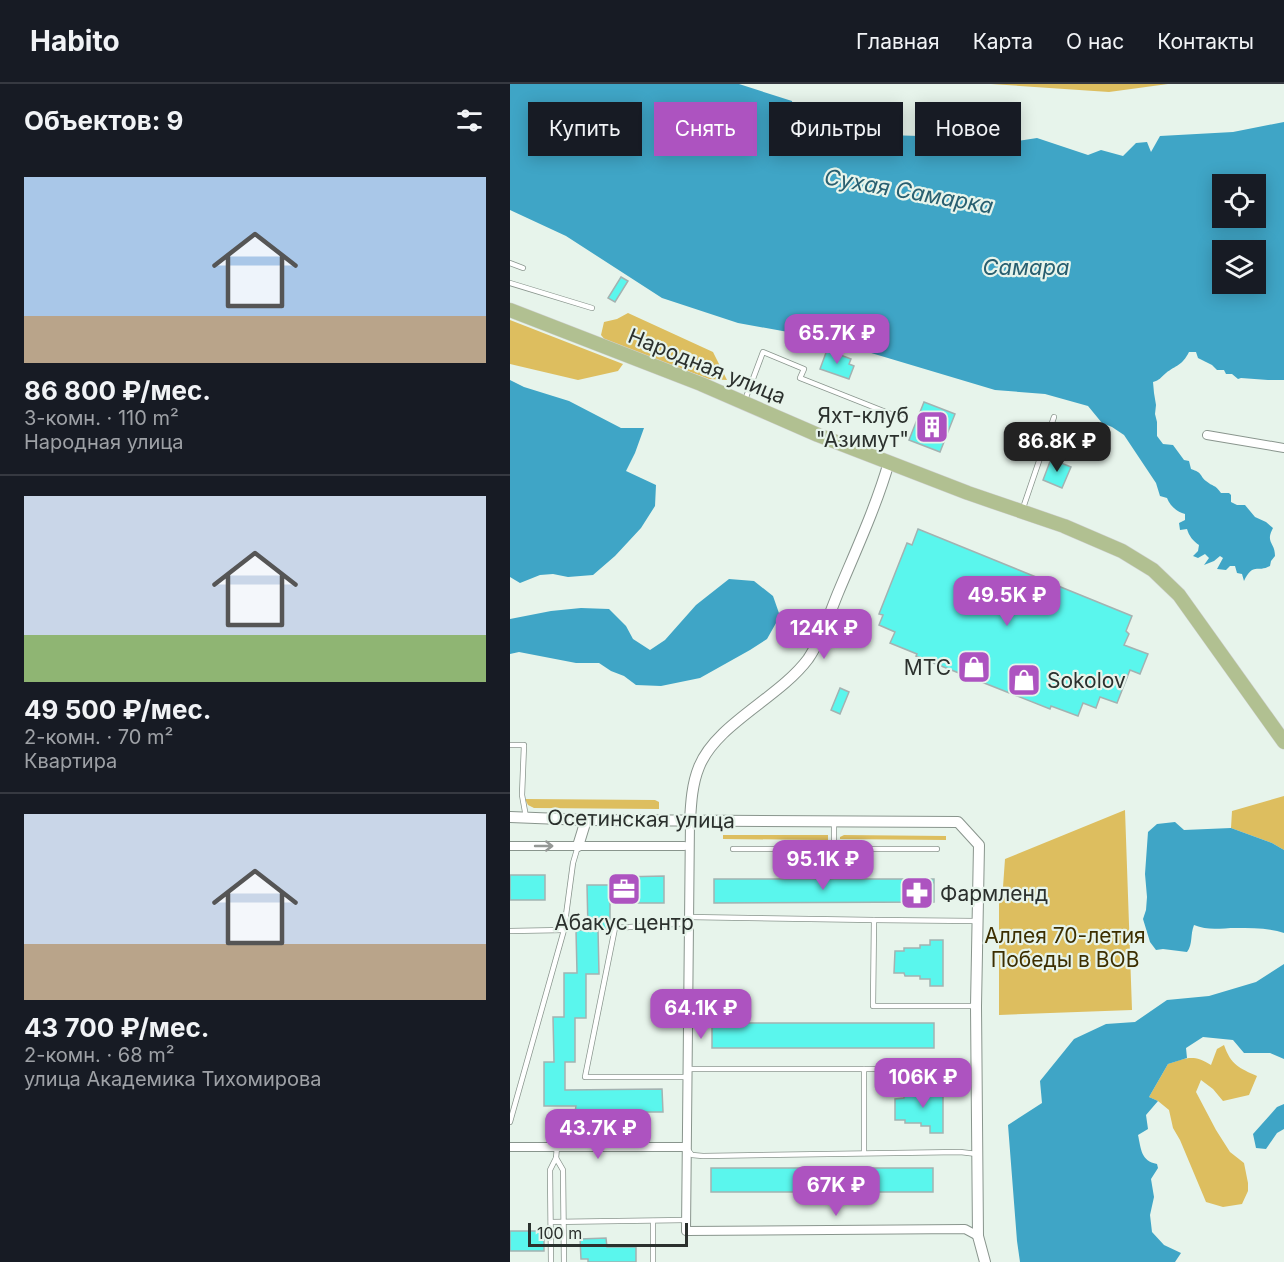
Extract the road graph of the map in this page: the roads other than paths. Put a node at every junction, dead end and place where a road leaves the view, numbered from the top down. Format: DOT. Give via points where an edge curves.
graph roads {
  1 [pos="510,263"];
  2 [pos="523,268"];
  3 [pos="510,283"];
  4 [pos="592,308"];
  5 [pos="510,310"];
  6 [pos="744,403"];
  7 [pos="1054,417"];
  8 [pos="906,420"];
  9 [pos="1207,435"];
  10 [pos="1284,448"];
  11 [pos="889,462"];
  12 [pos="1022,511"];
  13 [pos="1284,742"];
  14 [pos="510,745"];
  15 [pos="510,817"];
  16 [pos="526,817"];
  17 [pos="586,820"];
  18 [pos="690,821"];
  19 [pos="834,821"];
  20 [pos="510,846"];
  21 [pos="578,846"];
  22 [pos="684,846"];
  23 [pos="733,849"];
  24 [pos="834,849"];
  25 [pos="937,849"];
  26 [pos="688,920"];
  27 [pos="874,920"];
  28 [pos="976,921"];
  29 [pos="564,930"];
  30 [pos="510,931"];
  31 [pos="976,1006"];
  32 [pos="864,1069"];
  33 [pos="936,1069"];
  34 [pos="687,1073"];
  35 [pos="510,1122"];
  36 [pos="510,1147"];
  37 [pos="557,1147"];
  38 [pos="686,1147"];
  39 [pos="864,1153"];
  40 [pos="977,1154"];
  41 [pos="556,1158"];
  42 [pos="686,1220"];
  43 [pos="653,1221"];
  44 [pos="551,1222"];
  45 [pos="564,1222"];
  46 [pos="978,1236"];
  47 [pos="551,1262"];
  48 [pos="564,1262"];
  49 [pos="653,1262"];
  50 [pos="985,1262"];
  1 -- 2 [label="lane"];
  3 -- 4 [label="lane"];
  5 -- 6 [label="main road, Народная улица"];
  6 -- 8 [label="lane" via="763,352 804,369 801,378"];
  6 -- 11 [label="main road, Народная улица"];
  7 -- 12 [label="lane"];
  9 -- 10 [label="street"];
  11 -- 12 [label="main road, Народная улица"];
  11 -- 18 [label="street" via="815,647 796,673 719,738 704,757 695,779"];
  12 -- 13 [label="main road, Народная улица" via="1122,551 1153,570 1179,595"];
  14 -- 16 [label="lane" via="524,745 522,795"];
  15 -- 16 [label="street, Осетинская улица"];
  16 -- 17 [label="street, Осетинская улица"];
  17 -- 18 [label="street, Осетинская улица"];
  17 -- 21 [label="street"];
  18 -- 19 [label="street, Осетинская улица"];
  18 -- 26 [label="street"];
  19 -- 24 [label="lane"];
  19 -- 28 [label="street, Осетинская улица" via="958,822 979,845"];
  20 -- 21 [label="street, Осетинская улица, one-way"];
  21 -- 22 [label="street, Осетинская улица"];
  21 -- 29 [label="lane"];
  23 -- 24 [label="lane"];
  24 -- 25 [label="lane"];
  26 -- 27 [label="lane"];
  26 -- 34 [label="street"];
  26 -- 34 [label="lane" via="615,928 585,1077"];
  27 -- 28 [label="lane"];
  27 -- 31 [label="lane" via="873,1006"];
  28 -- 31 [label="street"];
  29 -- 30 [label="lane"];
  29 -- 35 [label="lane"];
  31 -- 40 [label="street"];
  32 -- 33 [label="lane"];
  32 -- 34 [label="lane"];
  32 -- 39 [label="lane"];
  34 -- 38 [label="street"];
  36 -- 37 [label="street"];
  37 -- 38 [label="street"];
  37 -- 41 [label="lane"];
  38 -- 39 [label="lane" via="692,1155 703,1156"];
  38 -- 42 [label="street"];
  39 -- 40 [label="lane"];
  40 -- 46 [label="street"];
  41 -- 44 [label="lane" via="550,1170"];
  41 -- 45 [label="lane" via="563,1170"];
  42 -- 43 [label="lane"];
  42 -- 46 [label="street" via="686,1231 965,1229"];
  43 -- 45 [label="lane"];
  43 -- 49 [label="lane"];
  44 -- 45 [label="lane"];
  44 -- 47 [label="lane"];
  45 -- 48 [label="lane"];
  46 -- 50 [label="street"];
}
